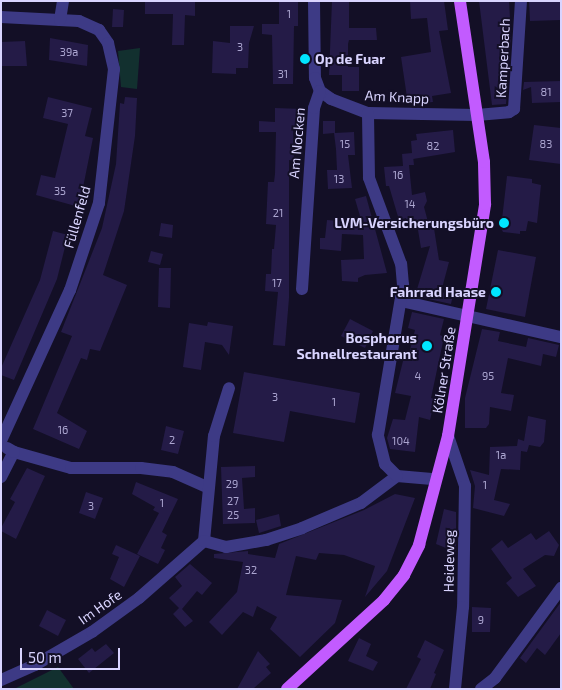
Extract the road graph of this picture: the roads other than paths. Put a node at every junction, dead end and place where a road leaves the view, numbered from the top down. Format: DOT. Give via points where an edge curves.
graph roads {
  1 [pos="63,1"];
  2 [pos="314,1"];
  3 [pos="460,1"];
  4 [pos="521,1"];
  5 [pos="1,17"];
  6 [pos="60,20"];
  7 [pos="320,91"];
  8 [pos="368,113"];
  9 [pos="477,116"];
  10 [pos="302,289"];
  11 [pos="401,300"];
  12 [pos="468,316"];
  13 [pos="561,336"];
  14 [pos="228,388"];
  15 [pos="448,436"];
  16 [pos="1,442"];
  17 [pos="14,452"];
  18 [pos="1,476"];
  19 [pos="397,476"];
  20 [pos="435,479"];
  21 [pos="207,487"];
  22 [pos="204,541"];
  23 [pos="561,588"];
  24 [pos="1,680"];
  25 [pos="287,689"];
  26 [pos="455,689"];
  27 [pos="481,689"];
  1 -- 6 [label="street"];
  2 -- 7 [label="street, Am Nocken" via="315,78"];
  3 -- 9 [label="main road, Kölner Straße"];
  4 -- 9 [label="street, Kamperbach" via="514,109"];
  5 -- 6 [label="street, Füllenfeld"];
  6 -- 16 [label="street, Füllenfeld" via="78,21 99,30 108,43 114,69 109,132 99,203 70,290"];
  7 -- 8 [label="street, Am Knapp" via="343,106"];
  7 -- 10 [label="street, Am Nocken" via="314,108"];
  8 -- 9 [label="street, Am Knapp"];
  8 -- 11 [label="street" via="369,178 401,264"];
  9 -- 12 [label="main road, Kölner Straße" via="485,204"];
  11 -- 12 [label="street"];
  11 -- 19 [label="street" via="378,435 385,464"];
  12 -- 13 [label="street"];
  12 -- 15 [label="main road, Kölner Straße"];
  14 -- 21 [label="street" via="214,436"];
  15 -- 20 [label="main road, Kölner Straße"];
  15 -- 26 [label="street, Heideweg" via="465,486 463,606"];
  16 -- 17 [label="street, Füllenfeld"];
  17 -- 18 [label="street"];
  17 -- 21 [label="street, Füllenfeld" via="71,468 141,468 173,472"];
  19 -- 20 [label="street"];
  19 -- 22 [label="street" via="361,503 275,537 226,547"];
  20 -- 25 [label="main road, Kölner Straße" via="419,545 404,575 384,600"];
  21 -- 22 [label="street"];
  22 -- 24 [label="street, Im Hofe" via="139,598 92,632 35,665"];
  23 -- 27 [label="street" via="495,678"];
}
